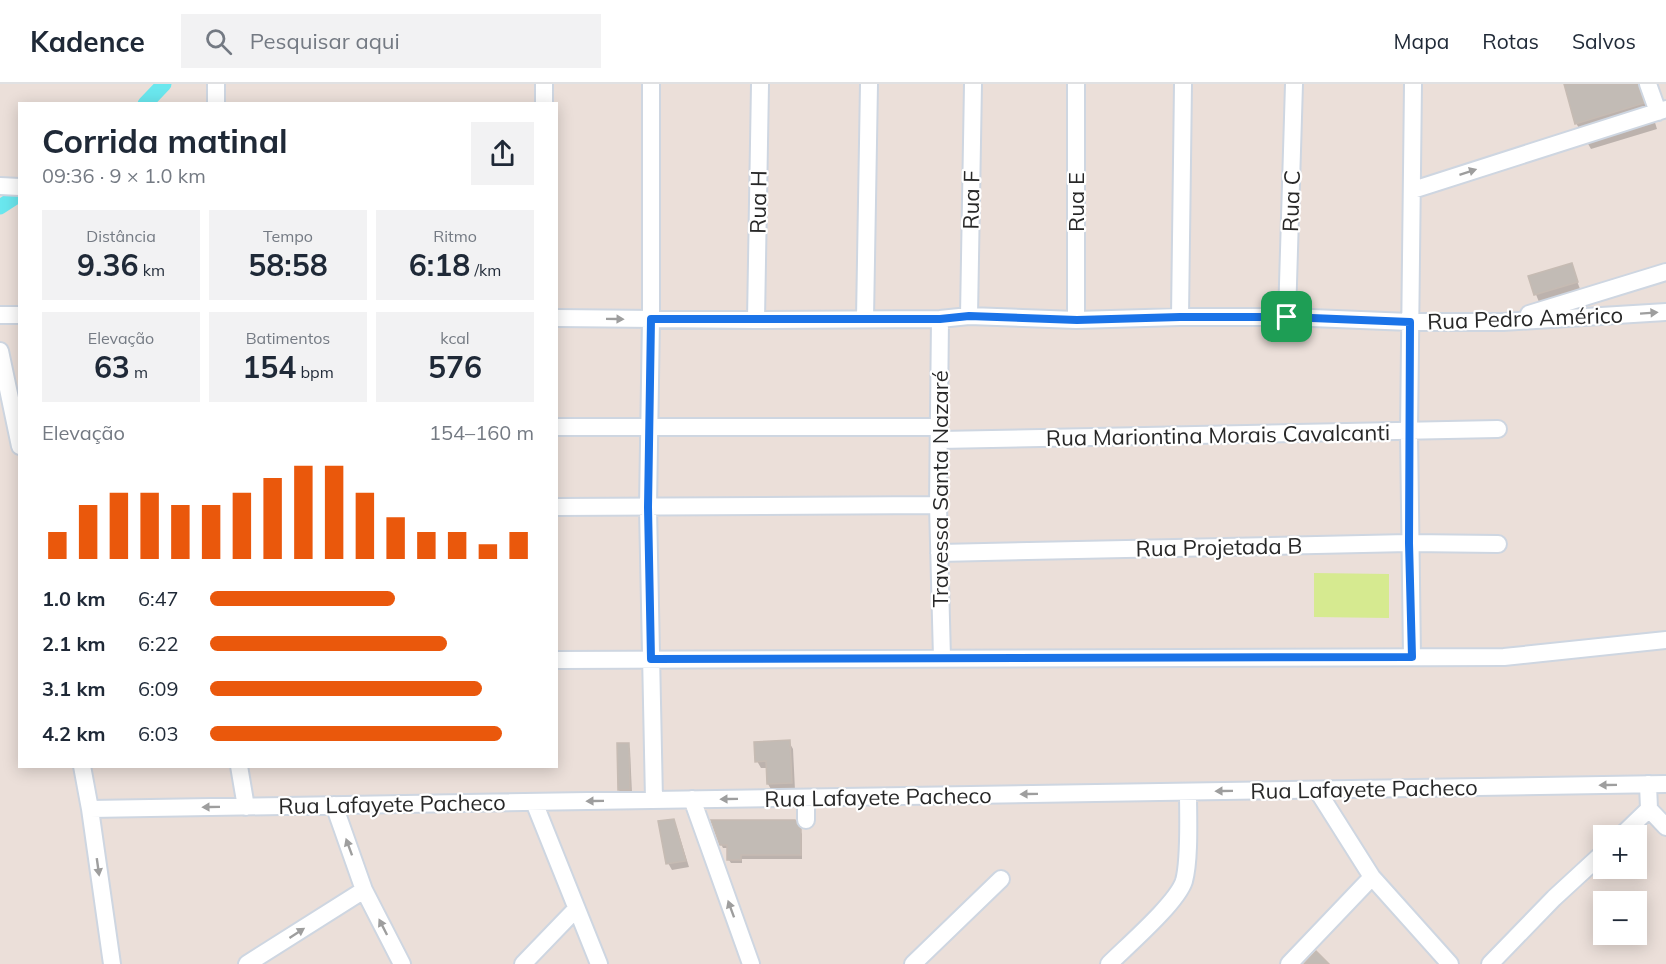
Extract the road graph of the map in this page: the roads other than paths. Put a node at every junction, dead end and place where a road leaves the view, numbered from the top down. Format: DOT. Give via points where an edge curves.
graph roads {
  1 [pos="216,84"];
  2 [pos="544,84"];
  3 [pos="651,84"];
  4 [pos="760,84"];
  5 [pos="869,84"];
  6 [pos="973,84"];
  7 [pos="1077,84"];
  8 [pos="1183,84"];
  9 [pos="1294,84"];
  10 [pos="1413,84"];
  11 [pos="1648,84"];
  12 [pos="216,102"];
  13 [pos="544,102"];
  14 [pos="1662,111"];
  15 [pos="0,186"];
  16 [pos="18,187"];
  17 [pos="1413,190"];
  18 [pos="1666,272"];
  19 [pos="1666,312"];
  20 [pos="0,315"];
  21 [pos="18,315"];
  22 [pos="969,316"];
  23 [pos="1180,317"];
  24 [pos="1287,317"];
  25 [pos="558,318"];
  26 [pos="651,319"];
  27 [pos="865,319"];
  28 [pos="940,319"];
  29 [pos="756,320"];
  30 [pos="1077,320"];
  31 [pos="1410,322"];
  32 [pos="1503,322"];
  33 [pos="0,351"];
  34 [pos="558,427"];
  35 [pos="648,427"];
  36 [pos="1498,429"];
  37 [pos="1409,432"];
  38 [pos="939,434"];
  39 [pos="18,436"];
  40 [pos="938,505"];
  41 [pos="558,507"];
  42 [pos="648,507"];
  43 [pos="1409,543"];
  44 [pos="1498,544"];
  45 [pos="939,553"];
  46 [pos="1666,640"];
  47 [pos="1412,657"];
  48 [pos="942,658"];
  49 [pos="651,659"];
  50 [pos="558,660"];
  51 [pos="82,768"];
  52 [pos="239,768"];
  53 [pos="1648,784"];
  54 [pos="1666,784"];
  55 [pos="1317,790"];
  56 [pos="1188,792"];
  57 [pos="806,798"];
  58 [pos="692,799"];
  59 [pos="654,800"];
  60 [pos="534,802"];
  61 [pos="334,805"];
  62 [pos="246,807"];
  63 [pos="90,809"];
  64 [pos="1649,809"];
  65 [pos="806,820"];
  66 [pos="1632,825"];
  67 [pos="1666,827"];
  68 [pos="1593,862"];
  69 [pos="1372,877"];
  70 [pos="1001,879"];
  71 [pos="364,890"];
  72 [pos="576,909"];
  73 [pos="112,964"];
  74 [pos="247,964"];
  75 [pos="402,964"];
  76 [pos="523,964"];
  77 [pos="599,964"];
  78 [pos="751,964"];
  79 [pos="913,964"];
  80 [pos="1109,964"];
  81 [pos="1289,964"];
  82 [pos="1450,964"];
  83 [pos="1490,964"];
  1 -- 12 [label="street"];
  2 -- 13 [label="street"];
  3 -- 26 [label="street"];
  4 -- 29 [label="street, Rua H"];
  5 -- 27 [label="street"];
  6 -- 22 [label="street, Rua F"];
  7 -- 30 [label="street, Rua E"];
  8 -- 23 [label="street"];
  9 -- 24 [label="street, Rua C"];
  10 -- 17 [label="street"];
  11 -- 14 [label="street"];
  17 -- 14 [label="street, one-way"];
  15 -- 16 [label="street"];
  17 -- 31 [label="street"];
  18 -- 32 [label="street"];
  32 -- 19 [label="street, Rua Pedro Américo, one-way"];
  20 -- 21 [label="street"];
  22 -- 28 [label="street, Rua Pedro Américo"];
  22 -- 30 [label="street, Rua Pedro Américo"];
  23 -- 24 [label="street, Rua Pedro Américo"];
  23 -- 30 [label="street, Rua Pedro Américo"];
  24 -- 31 [label="street, Rua Pedro Américo"];
  25 -- 26 [label="street, Rua Pedro Américo, one-way"];
  26 -- 29 [label="street, Rua Pedro Américo"];
  26 -- 35 [label="street"];
  27 -- 28 [label="street, Rua Pedro Américo"];
  27 -- 29 [label="street, Rua Pedro Américo"];
  28 -- 38 [label="street, Travessa Santa Nazaré"];
  31 -- 32 [label="street, Rua Pedro Américo"];
  31 -- 37 [label="street"];
  33 -- 39 [label="street"];
  34 -- 35 [label="street, Rua Mariontina Morais Cavalcanti"];
  35 -- 38 [label="street, Rua Mariontina Morais Cavalcanti"];
  35 -- 42 [label="street"];
  36 -- 37 [label="street, Rua Mariontina Morais Cavalcanti"];
  37 -- 38 [label="street, Rua Mariontina Morais Cavalcanti"];
  37 -- 43 [label="street"];
  38 -- 40 [label="street, Travessa Santa Nazaré"];
  40 -- 42 [label="street"];
  40 -- 45 [label="street, Travessa Santa Nazaré"];
  41 -- 42 [label="street"];
  42 -- 49 [label="street"];
  43 -- 44 [label="street, Rua Projetada B"];
  43 -- 45 [label="street, Rua Projetada B"];
  43 -- 47 [label="street"];
  45 -- 48 [label="street, Travessa Santa Nazaré"];
  46 -- 47 [label="street" via="1504,657"];
  47 -- 48 [label="street"];
  48 -- 49 [label="street"];
  49 -- 50 [label="street"];
  49 -- 59 [label="street"];
  51 -- 63 [label="street"];
  52 -- 62 [label="street"];
  53 -- 54 [label="street, Rua Lafayete Pacheco"];
  53 -- 55 [label="street, Rua Lafayete Pacheco, one-way"];
  53 -- 64 [label="street"];
  55 -- 56 [label="street, Rua Lafayete Pacheco, one-way"];
  55 -- 69 [label="street"];
  56 -- 57 [label="street, Rua Lafayete Pacheco, one-way"];
  56 -- 80 [label="street" via="1183,882 1176,897"];
  57 -- 58 [label="street, Rua Lafayete Pacheco, one-way"];
  57 -- 65 [label="street"];
  58 -- 59 [label="street, Rua Lafayete Pacheco"];
  78 -- 58 [label="street, one-way"];
  59 -- 60 [label="street, Rua Lafayete Pacheco, one-way"];
  60 -- 61 [label="street, Rua Lafayete Pacheco"];
  60 -- 72 [label="street"];
  61 -- 62 [label="street, Rua Lafayete Pacheco"];
  71 -- 61 [label="street, one-way"];
  62 -- 63 [label="street, Rua Lafayete Pacheco, one-way"];
  63 -- 73 [label="street, one-way"];
  64 -- 66 [label="street"];
  64 -- 67 [label="street"];
  68 -- 83 [label="street"];
  69 -- 81 [label="street"];
  69 -- 82 [label="street"];
  70 -- 79 [label="street"];
  74 -- 71 [label="street, one-way"];
  75 -- 71 [label="street, one-way"];
  72 -- 76 [label="street"];
  72 -- 77 [label="street"];
}
